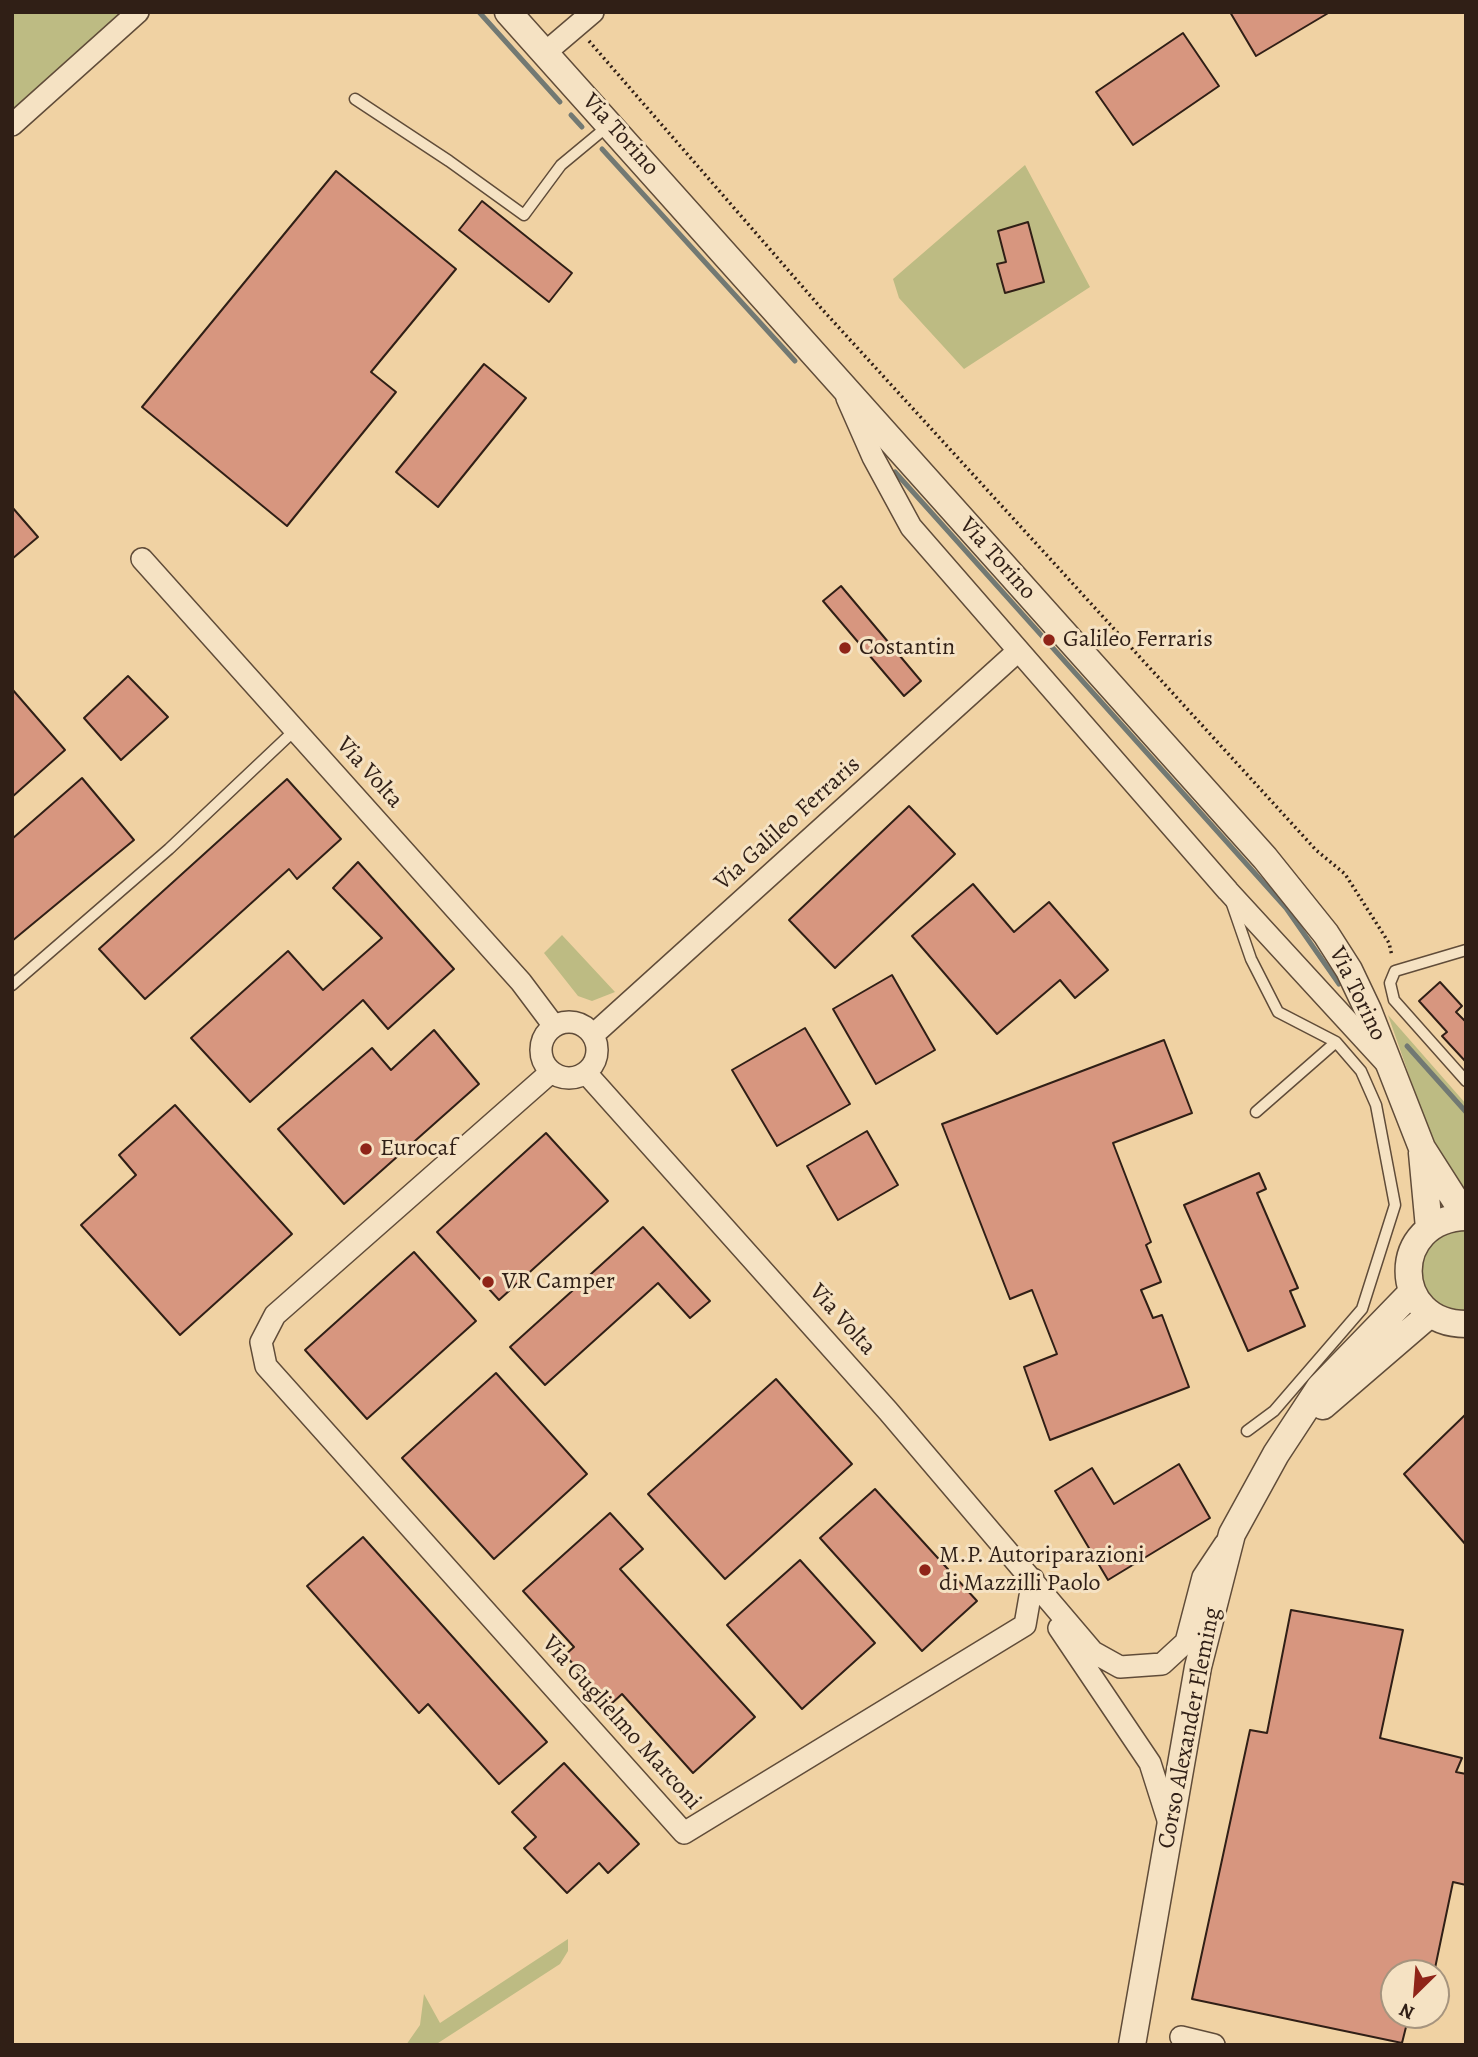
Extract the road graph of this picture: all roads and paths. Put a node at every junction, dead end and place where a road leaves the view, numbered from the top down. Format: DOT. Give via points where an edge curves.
graph roads {
  1 [pos="138,12"];
  2 [pos="508,12"];
  3 [pos="593,12"];
  4 [pos="576,27"];
  5 [pos="546,52"];
  6 [pos="355,99"];
  7 [pos="610,124"];
  8 [pos="12,125"];
  9 [pos="841,383"];
  10 [pos="142,559"];
  11 [pos="1018,651"];
  12 [pos="295,730"];
  13 [pos="1228,891"];
  14 [pos="1466,950"];
  15 [pos="1395,971"];
  16 [pos="12,985"];
  17 [pos="554,1027"];
  18 [pos="593,1035"];
  19 [pos="1336,1042"];
  20 [pos="1392,1069"];
  21 [pos="551,1072"];
  22 [pos="586,1073"];
  23 [pos="1466,1082"];
  24 [pos="1256,1112"];
  25 [pos="1422,1148"];
  26 [pos="1466,1217"];
  27 [pos="1429,1228"];
  28 [pos="1412,1292"];
  29 [pos="1430,1314"];
  30 [pos="1466,1324"];
  31 [pos="1294,1428"];
  32 [pos="1247,1431"];
  33 [pos="1232,1534"];
  34 [pos="1033,1579"];
  35 [pos="1054,1605"];
  36 [pos="1170,1826"];
  37 [pos="1181,2037"];
  38 [pos="1132,2045"];
  39 [pos="1214,2045"];
  1 -- 8 [label="street"];
  2 -- 5 [label="street, Via Torino"];
  3 -- 4 [label="street"];
  4 -- 5 [label="street"];
  4 -- 15 [label="path" via="948,449 1316,850 1345,874 1389,943"];
  5 -- 7 [label="street, Via Torino"];
  6 -- 7 [label="lane" via="523,215 561,165"];
  7 -- 9 [label="street, Via Torino"];
  9 -- 11 [label="street" via="873,457 911,527"];
  9 -- 20 [label="street, Via Torino" via="1265,858 1319,925 1349,970"];
  10 -- 12 [label="street, Via Volta"];
  11 -- 13 [label="street"];
  11 -- 18 [label="street, Via Galileo Ferraris"];
  12 -- 16 [label="lane" via="169,849"];
  12 -- 17 [label="street, Via Volta" via="521,982"];
  13 -- 19 [label="lane" via="1251,958 1278,1012"];
  13 -- 20 [label="street"];
  14 -- 15 [label="lane"];
  15 -- 23 [label="lane" via="1390,983 1394,1000"];
  17 -- 18 [label="street" via="575,1022"];
  17 -- 21 [label="street" via="545,1036 541,1053"];
  18 -- 22 [label="street" via="597,1055"];
  19 -- 24 [label="lane"];
  19 -- 32 [label="lane" via="1361,1071 1376,1105 1395,1205 1362,1309 1274,1411"];
  20 -- 25 [label="street, Via Torino"];
  21 -- 22 [label="street" via="564,1078"];
  21 -- 34 [label="street, Via Guglielmo Marconi" via="275,1315 261,1342 266,1366 684,1833 1025,1625"];
  22 -- 34 [label="street, Via Volta"];
  25 -- 26 [label="street, Via Torino"];
  25 -- 27 [label="street, Via Torino"];
  26 -- 27 [label="street, Via Torino"];
  27 -- 28 [label="street" via="1409,1257"];
  28 -- 29 [label="street"];
  28 -- 31 [label="street, Corso Alexander Fleming" via="1320,1387"];
  29 -- 30 [label="street" via="1442,1321"];
  29 -- 31 [label="street, Corso Alexander Fleming"];
  31 -- 33 [label="street, Corso Alexander Fleming"];
  33 -- 35 [label="street, Via Volta" via="1203,1577 1186,1642 1162,1664 1120,1667 1093,1652"];
  33 -- 36 [label="street, Corso Alexander Fleming" via="1198,1667"];
  34 -- 35 [label="street, Via Volta"];
  35 -- 36 [label="street, Via Volta" via="1060,1632 1150,1763"];
  36 -- 38 [label="street, Corso Alexander Fleming"];
  37 -- 39 [label="street"];
}
